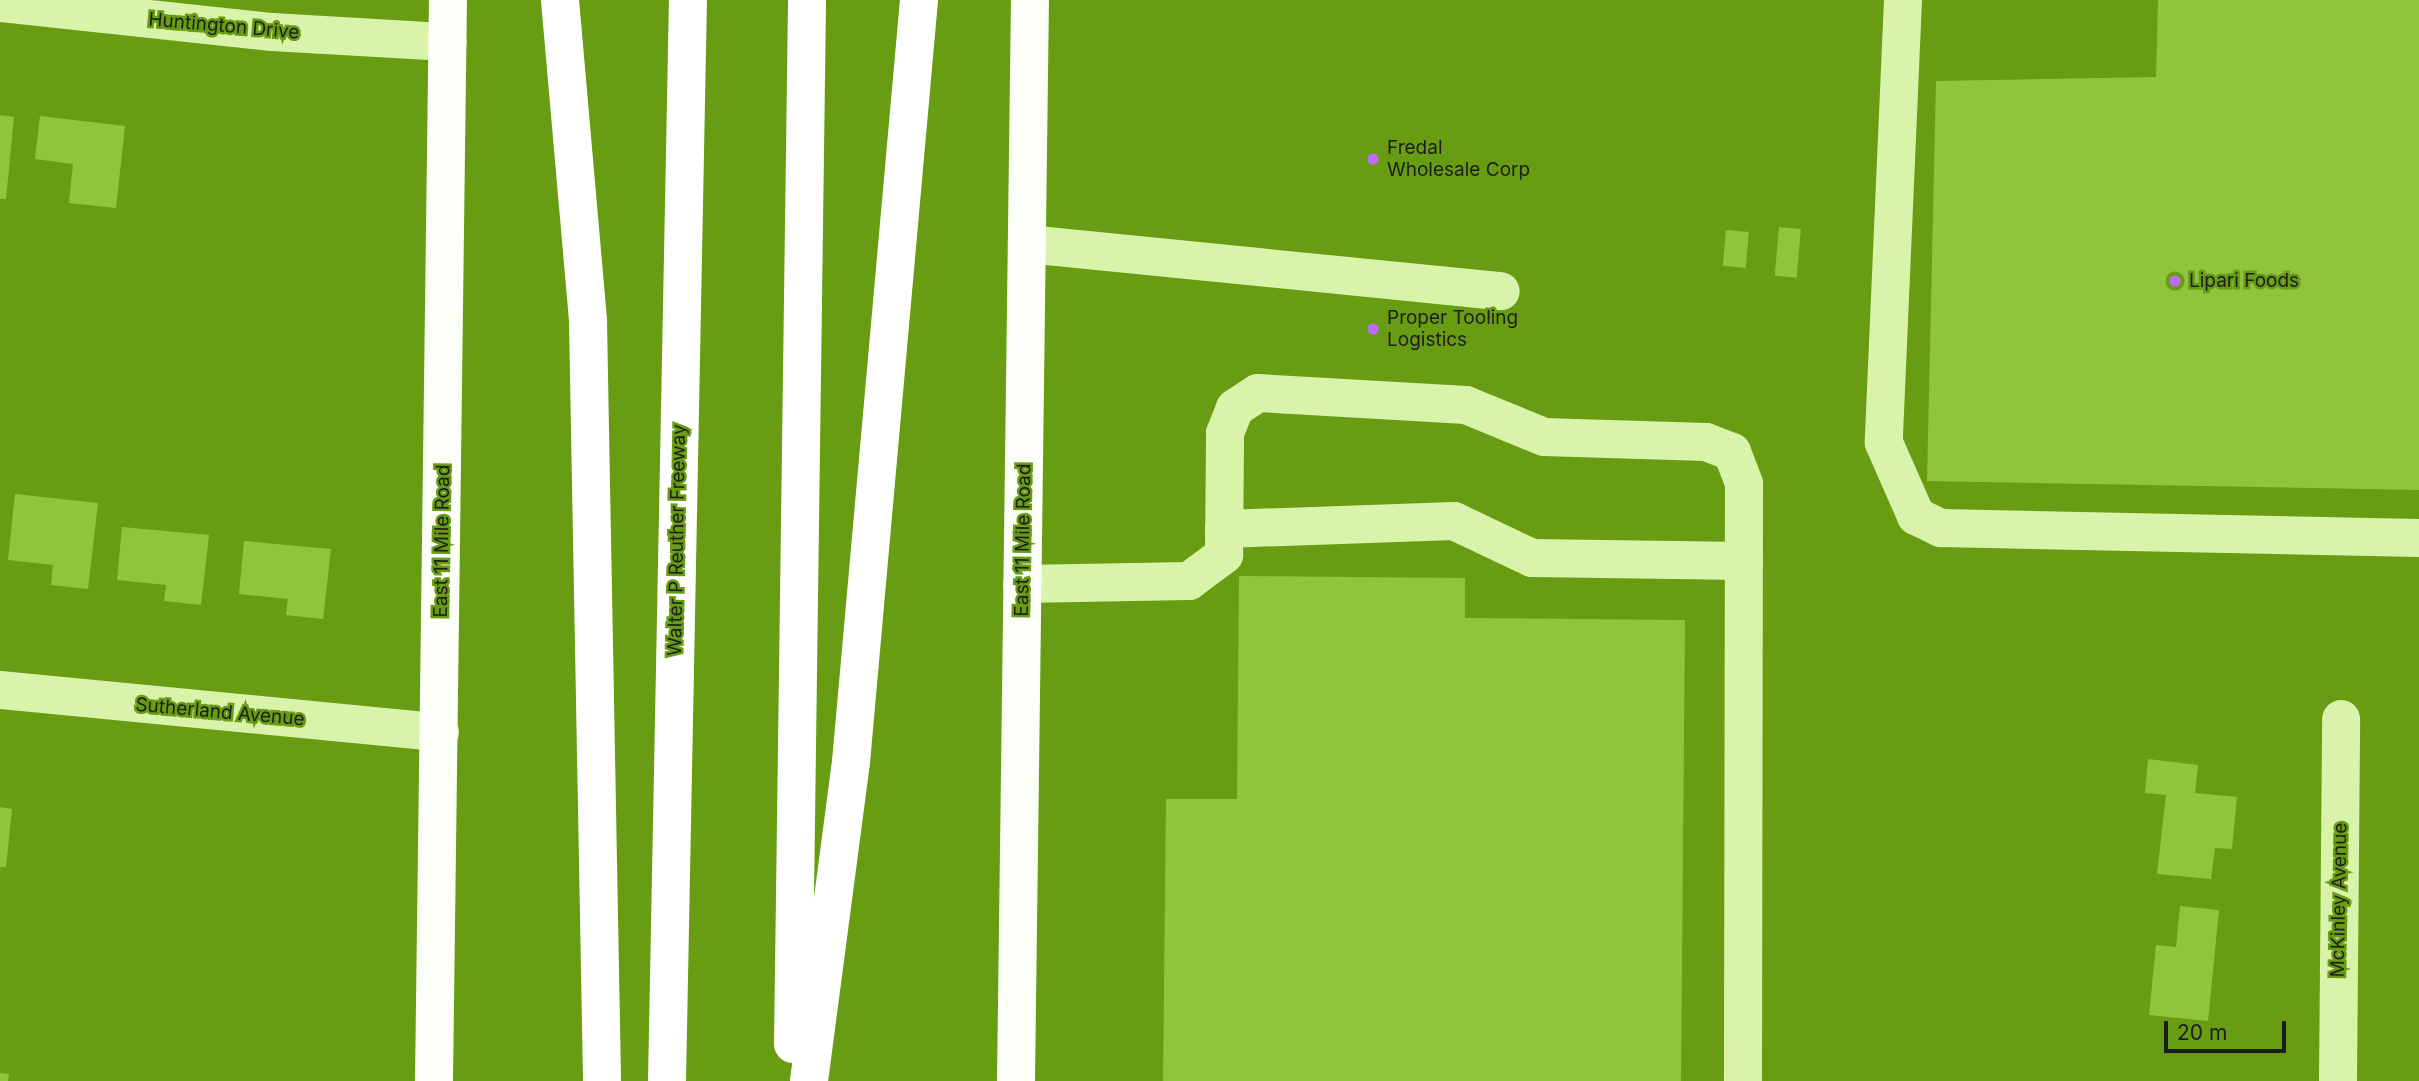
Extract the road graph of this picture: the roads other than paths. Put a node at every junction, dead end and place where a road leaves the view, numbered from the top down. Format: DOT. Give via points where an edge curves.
graph roads {
  1 [pos="448,0"];
  2 [pos="559,0"];
  3 [pos="688,0"];
  4 [pos="807,0"];
  5 [pos="919,0"];
  6 [pos="1030,0"];
  7 [pos="1903,0"];
  8 [pos="0,3"];
  9 [pos="448,42"];
  10 [pos="1027,244"];
  11 [pos="1501,291"];
  12 [pos="1224,529"];
  13 [pos="2419,538"];
  14 [pos="1744,561"];
  15 [pos="1022,584"];
  16 [pos="0,690"];
  17 [pos="2341,719"];
  18 [pos="440,732"];
  19 [pos="434,1081"];
  20 [pos="602,1081"];
  21 [pos="667,1081"];
  22 [pos="793,1081"];
  23 [pos="810,1081"];
  24 [pos="1016,1081"];
  25 [pos="1742,1081"];
  26 [pos="2338,1081"];
  1 -- 9 [label="main road, East 11 Mile Road"];
  2 -- 20 [label="highway" via="588,322"];
  3 -- 21 [label="highway, Walter P Reuther Freeway"];
  4 -- 22 [label="highway"];
  5 -- 23 [label="highway" via="852,762"];
  6 -- 10 [label="main road, East 11 Mile Road"];
  7 -- 13 [label="street" via="1884,443 1916,516 1941,528"];
  8 -- 9 [label="street, Huntington Drive" via="272,32"];
  9 -- 18 [label="main road, East 11 Mile Road"];
  10 -- 11 [label="street"];
  10 -- 15 [label="main road, East 11 Mile Road"];
  12 -- 14 [label="street" via="1454,521 1532,558"];
  12 -- 14 [label="street" via="1225,433 1235,408 1258,393 1452,404 1544,437 1706,442 1732,452 1744,484"];
  12 -- 15 [label="street" via="1224,555 1189,581"];
  14 -- 25 [label="street"];
  15 -- 24 [label="main road, East 11 Mile Road"];
  16 -- 18 [label="street, Sutherland Avenue"];
  17 -- 26 [label="street, McKinley Avenue"];
  18 -- 19 [label="main road, East 11 Mile Road"];
}
